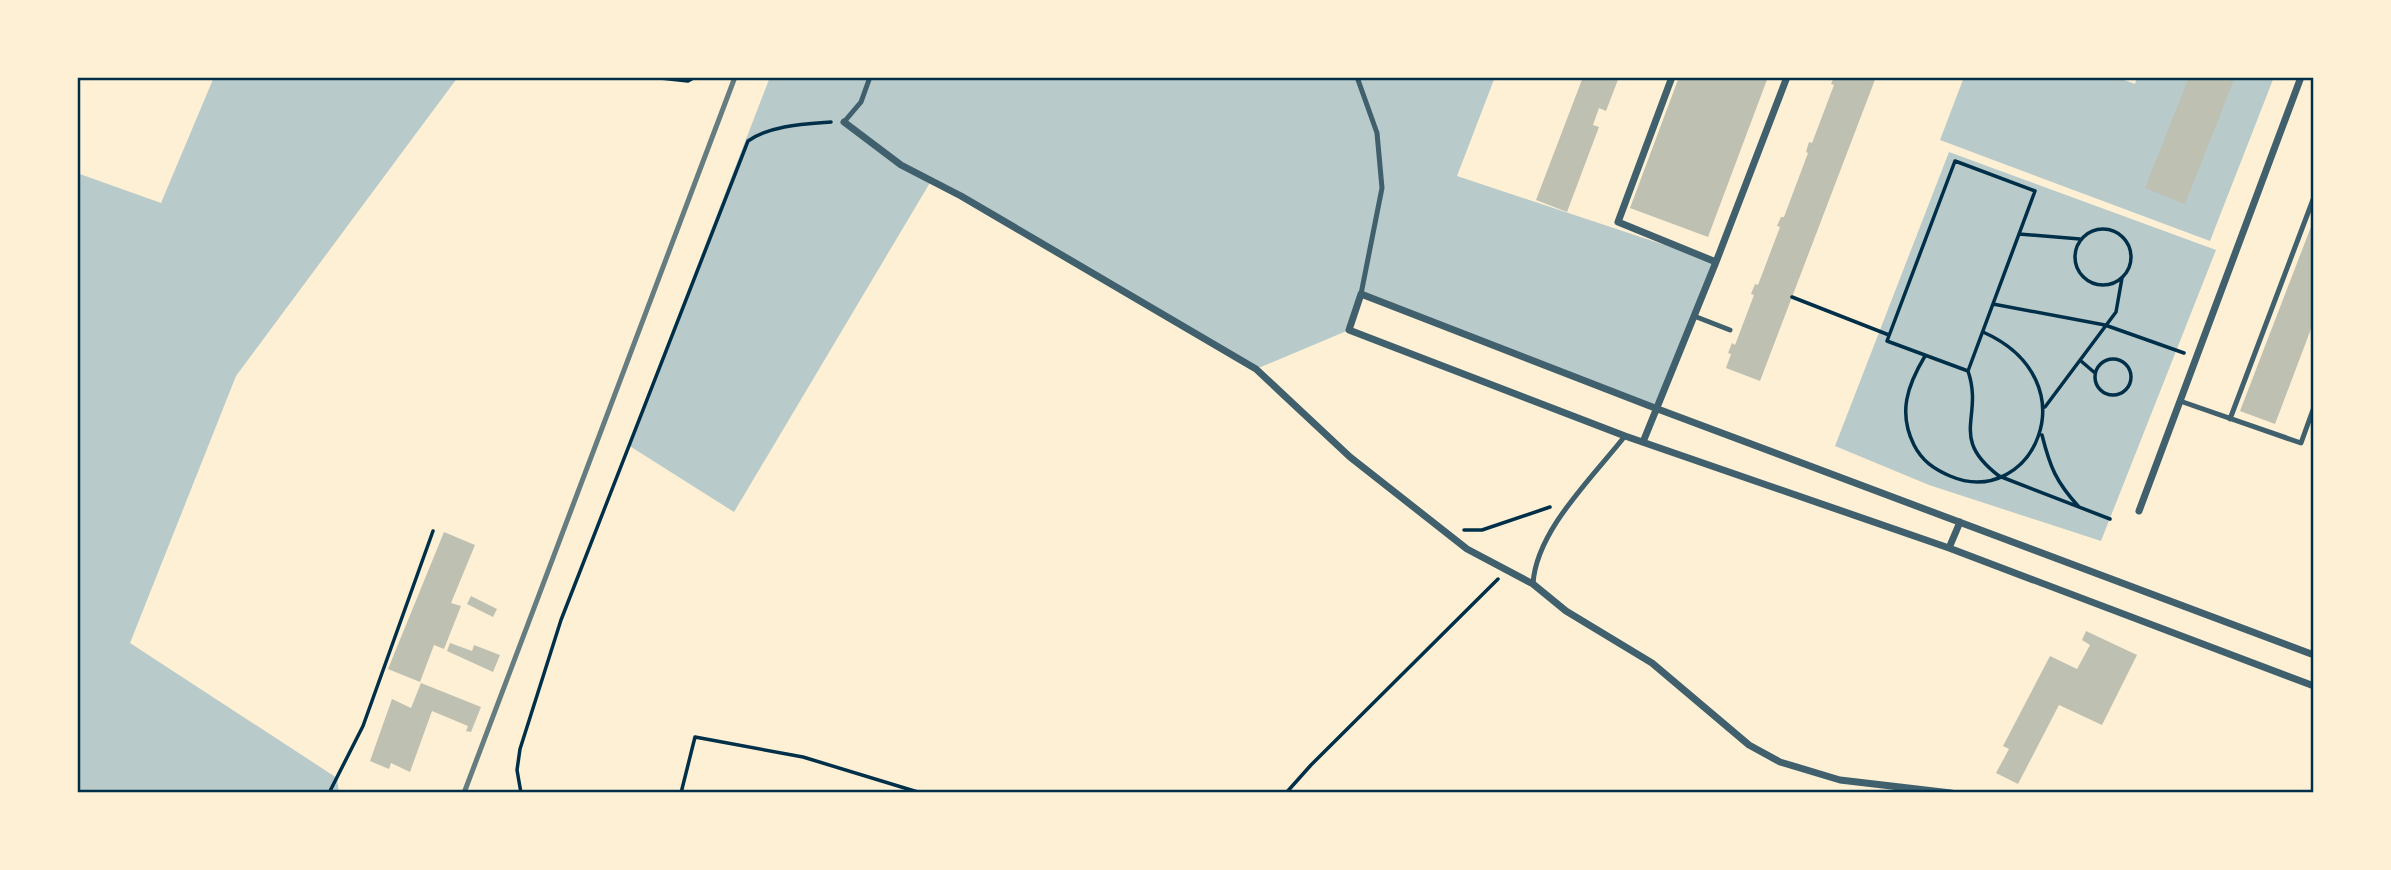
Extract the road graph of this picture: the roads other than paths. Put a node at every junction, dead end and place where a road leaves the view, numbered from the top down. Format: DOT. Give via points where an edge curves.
graph roads {
  1 [pos="870,77"];
  2 [pos="1357,77"];
  3 [pos="1672,77"];
  4 [pos="1787,77"];
  5 [pos="2301,77"];
  6 [pos="844,122"];
  7 [pos="2314,197"];
  8 [pos="1716,262"];
  9 [pos="1361,294"];
  10 [pos="1694,316"];
  11 [pos="1730,330"];
  12 [pos="2180,401"];
  13 [pos="2314,407"];
  14 [pos="1655,408"];
  15 [pos="2230,419"];
  16 [pos="1625,436"];
  17 [pos="1643,442"];
  18 [pos="2139,511"];
  19 [pos="1956,520"];
  20 [pos="1945,547"];
  21 [pos="1533,584"];
  22 [pos="2314,655"];
  23 [pos="2314,685"];
  24 [pos="1951,793"];
  1 -- 6 [label="lane" via="861,102"];
  2 -- 9 [label="lane" via="1377,133 1382,188"];
  3 -- 8 [label="street" via="1618,222"];
  4 -- 8 [label="street"];
  5 -- 12 [label="street"];
  6 -- 21 [label="street" via="901,165 1256,369 1350,457 1441,529"];
  7 -- 15 [label="lane"];
  8 -- 10 [label="street"];
  9 -- 14 [label="street"];
  9 -- 16 [label="street" via="1349,330"];
  10 -- 11 [label="lane"];
  10 -- 14 [label="street"];
  12 -- 15 [label="lane"];
  12 -- 18 [label="street"];
  13 -- 15 [label="lane" via="2301,443"];
  14 -- 17 [label="street"];
  14 -- 19 [label="street"];
  16 -- 17 [label="street"];
  16 -- 21 [label="lane" via="1542,543"];
  17 -- 20 [label="street"];
  19 -- 20 [label="street"];
  19 -- 22 [label="street"];
  20 -- 23 [label="street"];
  21 -- 24 [label="street" via="1566,611 1652,663 1749,745 1780,762 1840,780"];
}
